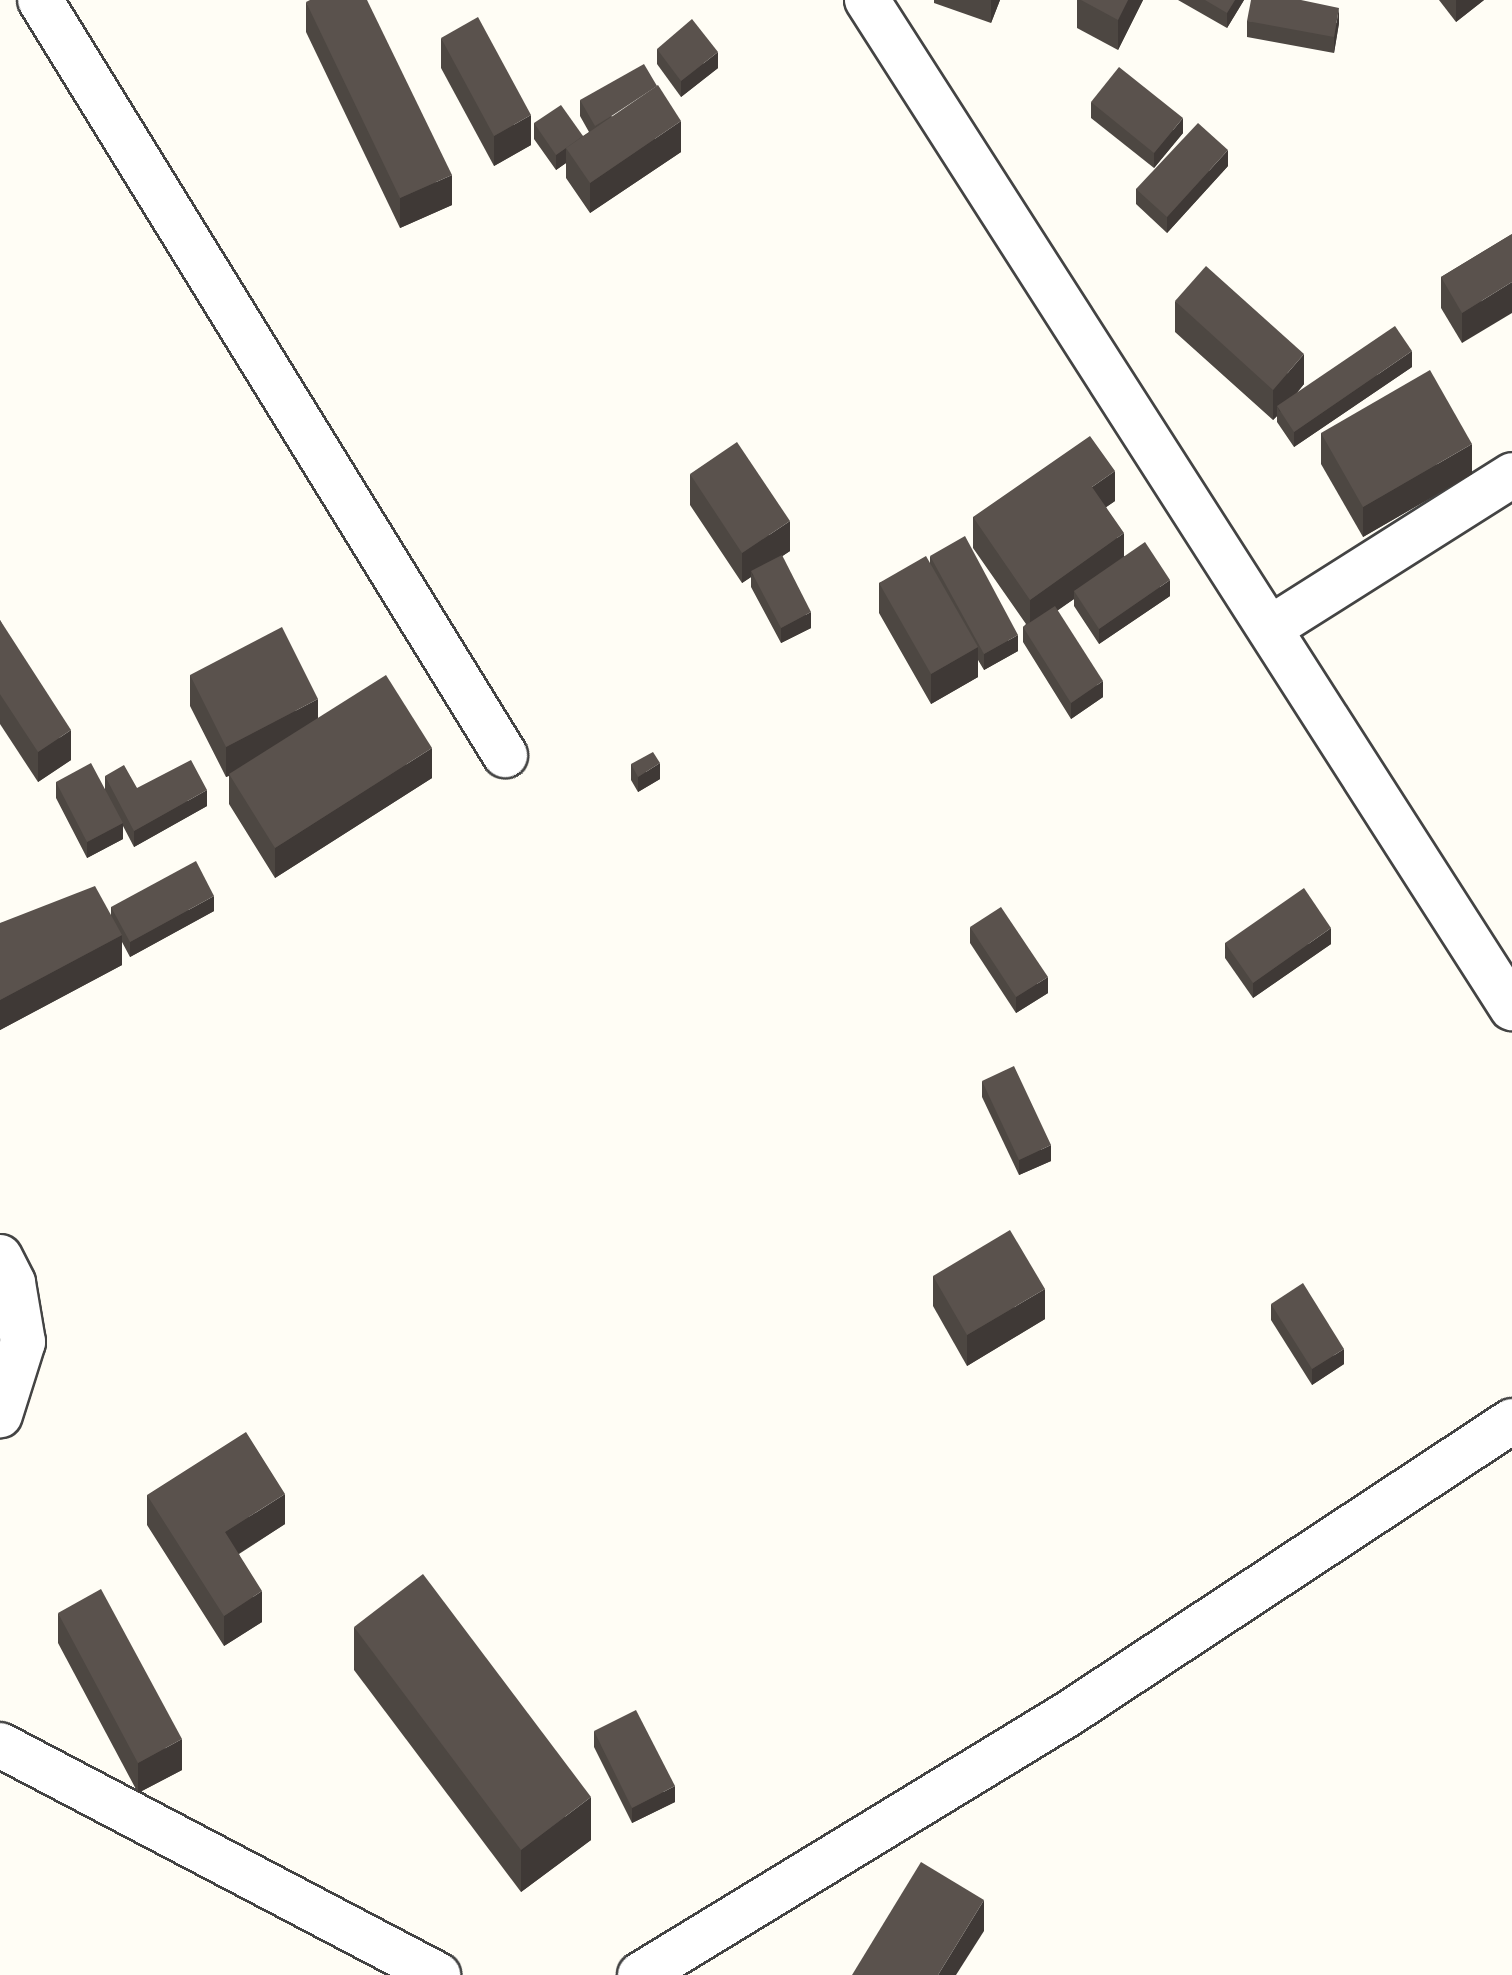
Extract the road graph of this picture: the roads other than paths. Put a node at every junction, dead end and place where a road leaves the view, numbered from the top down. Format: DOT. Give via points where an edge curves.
graph roads {
  1 [pos="867,0"];
  2 [pos="49,3"];
  3 [pos="1512,475"];
  4 [pos="1272,627"];
  5 [pos="505,755"];
  6 [pos="1512,1008"];
  7 [pos="0,1257"];
  8 [pos="0,1415"];
  9 [pos="1512,1421"];
  10 [pos="0,1745"];
  11 [pos="438,1975"];
  12 [pos="640,1975"];
  1 -- 4 [label="street"];
  2 -- 5 [label="street"];
  3 -- 4 [label="street"];
  4 -- 6 [label="street"];
  7 -- 8 [label="street" via="13,1283 23,1342"];
  9 -- 12 [label="street" via="1068,1714"];
  10 -- 11 [label="street"];
}
